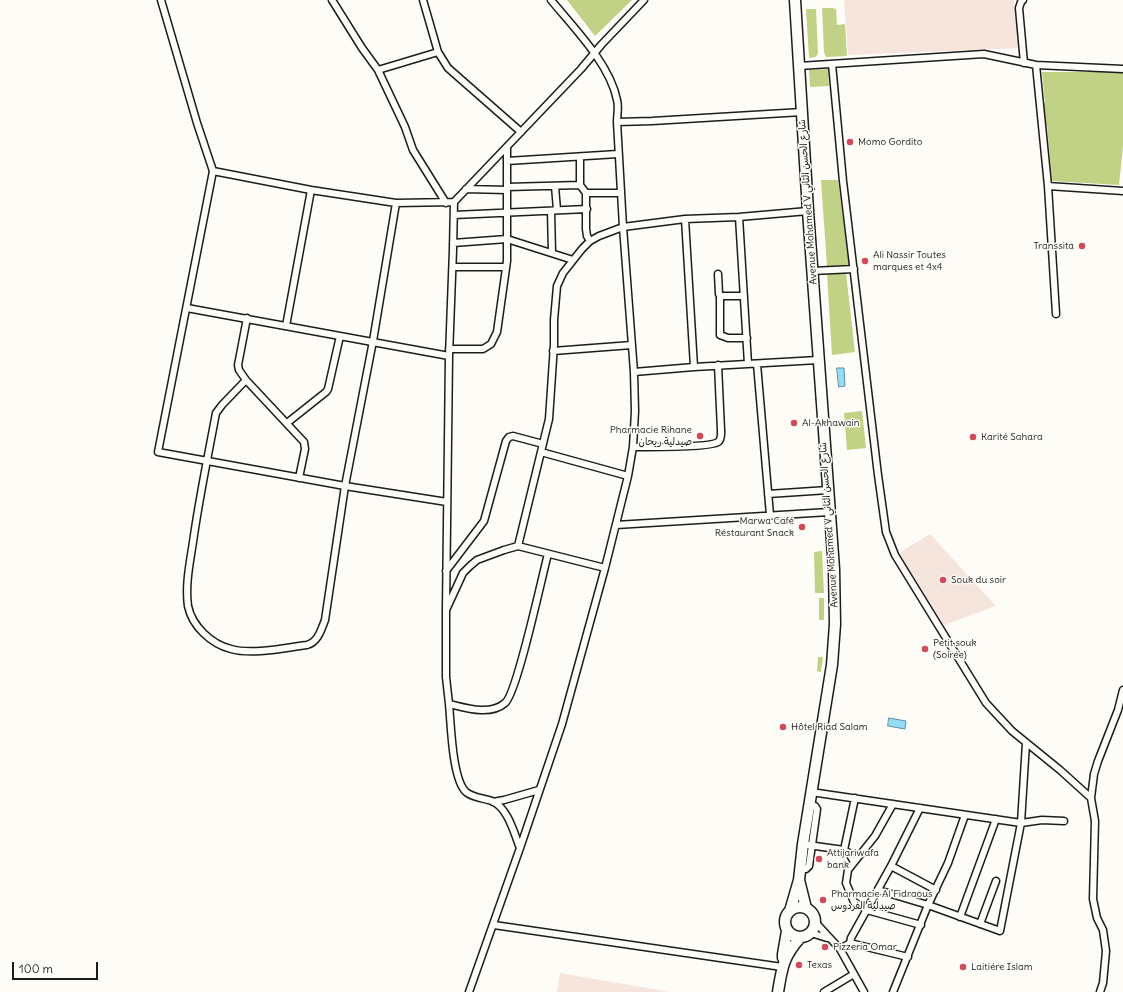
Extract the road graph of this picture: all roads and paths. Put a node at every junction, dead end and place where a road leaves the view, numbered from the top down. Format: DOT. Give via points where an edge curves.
graph roads {
  1 [pos="161,0"];
  2 [pos="332,0"];
  3 [pos="423,0"];
  4 [pos="551,0"];
  5 [pos="644,0"];
  6 [pos="795,0"];
  7 [pos="1023,0"];
  8 [pos="438,52"];
  9 [pos="595,53"];
  10 [pos="1024,63"];
  11 [pos="832,64"];
  12 [pos="1036,64"];
  13 [pos="799,66"];
  14 [pos="1123,69"];
  15 [pos="378,70"];
  16 [pos="802,112"];
  17 [pos="617,122"];
  18 [pos="521,132"];
  19 [pos="508,147"];
  20 [pos="618,154"];
  21 [pos="580,157"];
  22 [pos="507,161"];
  23 [pos="213,171"];
  24 [pos="580,185"];
  25 [pos="555,186"];
  26 [pos="1048,186"];
  27 [pos="507,188"];
  28 [pos="466,189"];
  29 [pos="311,190"];
  30 [pos="1123,191"];
  31 [pos="586,193"];
  32 [pos="620,193"];
  33 [pos="446,202"];
  34 [pos="454,202"];
  35 [pos="396,203"];
  36 [pos="587,209"];
  37 [pos="554,210"];
  38 [pos="808,211"];
  39 [pos="507,213"];
  40 [pos="454,215"];
  41 [pos="739,216"];
  42 [pos="685,219"];
  43 [pos="623,227"];
  44 [pos="507,239"];
  45 [pos="590,241"];
  46 [pos="454,243"];
  47 [pos="552,253"];
  48 [pos="573,260"];
  49 [pos="453,267"];
  50 [pos="506,267"];
  51 [pos="854,269"];
  52 [pos="812,271"];
  53 [pos="718,274"];
  54 [pos="720,296"];
  55 [pos="744,296"];
  56 [pos="187,308"];
  57 [pos="1056,314"];
  58 [pos="247,318"];
  59 [pos="286,326"];
  60 [pos="340,336"];
  61 [pos="747,338"];
  62 [pos="373,341"];
  63 [pos="632,345"];
  64 [pos="449,349"];
  65 [pos="553,351"];
  66 [pos="449,356"];
  67 [pos="818,360"];
  68 [pos="748,364"];
  69 [pos="757,364"];
  70 [pos="718,365"];
  71 [pos="694,367"];
  72 [pos="634,372"];
  73 [pos="246,380"];
  74 [pos="287,423"];
  75 [pos="543,444"];
  76 [pos="634,447"];
  77 [pos="541,452"];
  78 [pos="206,462"];
  79 [pos="628,476"];
  80 [pos="298,478"];
  81 [pos="346,486"];
  82 [pos="828,490"];
  83 [pos="768,494"];
  84 [pos="447,502"];
  85 [pos="829,512"];
  86 [pos="770,515"];
  87 [pos="616,525"];
  88 [pos="518,546"];
  89 [pos="548,554"];
  90 [pos="605,568"];
  91 [pos="446,572"];
  92 [pos="446,610"];
  93 [pos="1123,690"];
  94 [pos="449,704"];
  95 [pos="1026,743"];
  96 [pos="539,790"];
  97 [pos="811,792"];
  98 [pos="855,798"];
  99 [pos="1091,798"];
  100 [pos="493,802"];
  101 [pos="893,804"];
  102 [pos="920,808"];
  103 [pos="965,815"];
  104 [pos="996,819"];
  105 [pos="1064,821"];
  106 [pos="1020,823"];
  107 [pos="807,845"];
  108 [pos="520,848"];
  109 [pos="844,850"];
  110 [pos="854,862"];
  111 [pos="891,866"];
  112 [pos="799,880"];
  113 [pos="996,881"];
  114 [pos="878,890"];
  115 [pos="936,890"];
  116 [pos="928,905"];
  117 [pos="806,908"];
  118 [pos="790,910"];
  119 [pos="866,910"];
  120 [pos="960,917"];
  121 [pos="816,923"];
  122 [pos="980,924"];
  123 [pos="494,925"];
  124 [pos="921,925"];
  125 [pos="787,931"];
  126 [pos="811,933"];
  127 [pos="800,938"];
  128 [pos="830,940"];
  129 [pos="850,943"];
  130 [pos="840,949"];
  131 [pos="908,957"];
  132 [pos="783,964"];
  133 [pos="854,974"];
  134 [pos="469,992"];
  135 [pos="778,992"];
  136 [pos="824,992"];
  137 [pos="864,992"];
  138 [pos="893,992"];
  139 [pos="1100,992"];
  1 -- 23 [label="street"];
  2 -- 15 [label="street"];
  3 -- 8 [label="street"];
  4 -- 9 [label="street"];
  5 -- 9 [label="street"];
  6 -- 13 [label="main road, Avenue Mohamed V شارع الحسن الثاني"];
  7 -- 10 [label="street" via="1019,8"];
  8 -- 15 [label="street"];
  8 -- 18 [label="street" via="448,68"];
  9 -- 17 [label="street" via="616,94"];
  9 -- 18 [label="street"];
  10 -- 11 [label="street" via="984,54"];
  10 -- 12 [label="street"];
  11 -- 13 [label="street"];
  11 -- 51 [label="street"];
  12 -- 14 [label="street"];
  12 -- 26 [label="street"];
  13 -- 16 [label="main road, Avenue Mohamed V شارع الحسن الثاني"];
  15 -- 33 [label="street" via="413,150"];
  16 -- 17 [label="street"];
  16 -- 38 [label="main road, Avenue Mohamed V شارع الحسن الثاني"];
  17 -- 20 [label="street"];
  18 -- 19 [label="street"];
  19 -- 22 [label="street"];
  19 -- 28 [label="street"];
  20 -- 21 [label="street"];
  20 -- 32 [label="street"];
  21 -- 22 [label="street"];
  21 -- 24 [label="street"];
  22 -- 27 [label="street"];
  23 -- 29 [label="street"];
  23 -- 56 [label="street"];
  24 -- 25 [label="street"];
  24 -- 31 [label="street"];
  25 -- 27 [label="street"];
  25 -- 37 [label="street"];
  26 -- 30 [label="street"];
  26 -- 57 [label="street"];
  27 -- 28 [label="street"];
  27 -- 39 [label="street"];
  28 -- 34 [label="street"];
  29 -- 35 [label="street"];
  29 -- 59 [label="street"];
  31 -- 32 [label="street"];
  31 -- 36 [label="street"];
  32 -- 43 [label="street"];
  33 -- 34 [label="street"];
  33 -- 35 [label="street"];
  34 -- 40 [label="street"];
  35 -- 62 [label="street"];
  36 -- 37 [label="street"];
  36 -- 45 [label="street" via="587,236"];
  37 -- 39 [label="street"];
  37 -- 47 [label="street"];
  38 -- 41 [label="street"];
  38 -- 52 [label="main road, Avenue Mohamed V شارع الحسن الثاني"];
  39 -- 40 [label="street"];
  39 -- 44 [label="street"];
  40 -- 46 [label="street"];
  41 -- 42 [label="street"];
  41 -- 55 [label="street"];
  42 -- 43 [label="street"];
  42 -- 71 [label="street"];
  43 -- 45 [label="street"];
  43 -- 63 [label="street"];
  44 -- 46 [label="street"];
  44 -- 47 [label="street"];
  44 -- 50 [label="street"];
  45 -- 48 [label="street"];
  46 -- 49 [label="street"];
  47 -- 48 [label="street"];
  48 -- 65 [label="street" via="557,286"];
  49 -- 50 [label="street"];
  49 -- 64 [label="street"];
  50 -- 64 [label="street" via="494,341 483,349"];
  51 -- 52 [label="street"];
  51 -- 95 [label="street" via="887,537 898,561 986,702"];
  52 -- 67 [label="main road, Avenue Mohamed V شارع الحسن الثاني"];
  53 -- 54 [label="street"];
  54 -- 55 [label="street"];
  54 -- 61 [label="street" via="720,335 728,338"];
  55 -- 61 [label="street"];
  56 -- 58 [label="street"];
  56 -- 78 [label="street" via="158,452"];
  58 -- 59 [label="street"];
  58 -- 73 [label="street" via="238,365"];
  59 -- 60 [label="street"];
  60 -- 62 [label="street"];
  60 -- 74 [label="street" via="326,392"];
  61 -- 68 [label="street"];
  62 -- 66 [label="street"];
  62 -- 81 [label="street"];
  63 -- 65 [label="street"];
  63 -- 72 [label="street"];
  64 -- 66 [label="street"];
  65 -- 75 [label="street" via="550,409"];
  66 -- 84 [label="street"];
  67 -- 69 [label="street"];
  67 -- 82 [label="main road, Avenue Mohamed V شارع الحسن الثاني"];
  68 -- 69 [label="street"];
  68 -- 70 [label="street"];
  69 -- 83 [label="street"];
  70 -- 71 [label="street"];
  70 -- 76 [label="street" via="721,430 719,441 707,445"];
  71 -- 72 [label="street"];
  72 -- 76 [label="street"];
  73 -- 74 [label="street"];
  73 -- 78 [label="street" via="216,414"];
  74 -- 80 [label="street" via="305,444"];
  75 -- 77 [label="street"];
  75 -- 91 [label="street" via="509,437 484,521"];
  76 -- 79 [label="street"];
  77 -- 79 [label="street"];
  77 -- 88 [label="street"];
  78 -- 80 [label="street"];
  78 -- 81 [label="street" via="189,570 188,606 203,634 230,649 252,652 306,645 318,637 327,611"];
  79 -- 87 [label="street"];
  80 -- 81 [label="street"];
  81 -- 84 [label="street"];
  82 -- 83 [label="street"];
  82 -- 85 [label="main road, Avenue Mohamed V شارع الحسن الثاني"];
  83 -- 86 [label="street"];
  84 -- 91 [label="street"];
  85 -- 86 [label="street"];
  85 -- 97 [label="main road, Avenue Mohamed V شارع الحسن الثاني" via="835,584 835,632"];
  86 -- 87 [label="street"];
  87 -- 90 [label="street"];
  88 -- 89 [label="street"];
  88 -- 92 [label="street" via="477,560 470,566"];
  89 -- 90 [label="street"];
  89 -- 94 [label="street" via="523,655 506,702 494,709 482,710"];
  90 -- 96 [label="street" via="564,717"];
  91 -- 92 [label="street"];
  92 -- 94 [label="street" via="446,677"];
  93 -- 99 [label="street" via="1094,774"];
  94 -- 100 [label="street" via="455,764 461,786 471,795"];
  95 -- 99 [label="street"];
  95 -- 106 [label="street"];
  96 -- 100 [label="street"];
  96 -- 108 [label="street"];
  97 -- 98 [label="street"];
  97 -- 107 [label="main road, Avenue Mohamed V شارع الحسن الثاني"];
  98 -- 101 [label="street"];
  98 -- 109 [label="street"];
  99 -- 139 [label="street" via="1095,822 1093,898 1097,918 1103,930 1106,951"];
  100 -- 108 [label="street" via="501,807"];
  101 -- 102 [label="street"];
  101 -- 110 [label="street" via="875,836"];
  102 -- 103 [label="street"];
  102 -- 111 [label="street"];
  103 -- 104 [label="street"];
  103 -- 115 [label="street"];
  104 -- 106 [label="street"];
  104 -- 120 [label="street"];
  105 -- 106 [label="street"];
  106 -- 122 [label="street" via="1000,932"];
  107 -- 109 [label="street"];
  107 -- 112 [label="main road, Avenue Mohamed V شارع الحسن الثاني"];
  108 -- 123 [label="street"];
  109 -- 110 [label="street"];
  110 -- 119 [label="street" via="848,870 846,883 854,902"];
  111 -- 114 [label="street"];
  111 -- 115 [label="street"];
  112 -- 117 [label="main road, Avenue Mohamed V شارع الحسن الثاني"];
  112 -- 118 [label="main road, Avenue Mohamed V شارع الحسن الثاني"];
  113 -- 122 [label="street"];
  114 -- 116 [label="street"];
  114 -- 119 [label="street"];
  115 -- 116 [label="street"];
  116 -- 120 [label="street"];
  116 -- 124 [label="street"];
  117 -- 118 [label="main road"];
  117 -- 121 [label="main road, Avenue Mohamed V شارع الحسن الثاني" via="814,914"];
  118 -- 125 [label="main road, Avenue Mohamed V شارع الحسن الثاني" via="784,922"];
  119 -- 124 [label="street"];
  119 -- 129 [label="street"];
  120 -- 122 [label="street"];
  121 -- 126 [label="main road"];
  121 -- 128 [label="street"];
  123 -- 132 [label="street"];
  123 -- 134 [label="street"];
  124 -- 131 [label="street"];
  125 -- 127 [label="main road"];
  125 -- 132 [label="main road, Avenue Mohamed V شارع الحسن الثاني"];
  126 -- 127 [label="main road"];
  126 -- 128 [label="street"];
  127 -- 132 [label="main road, Avenue Mohamed V شارع الحسن الثاني"];
  128 -- 130 [label="street"];
  129 -- 130 [label="street"];
  129 -- 131 [label="street"];
  130 -- 133 [label="street"];
  131 -- 138 [label="street"];
  132 -- 135 [label="main road, Avenue Mohamed V شارع الحسن الثاني"];
  133 -- 136 [label="street"];
  133 -- 137 [label="street"];
}
